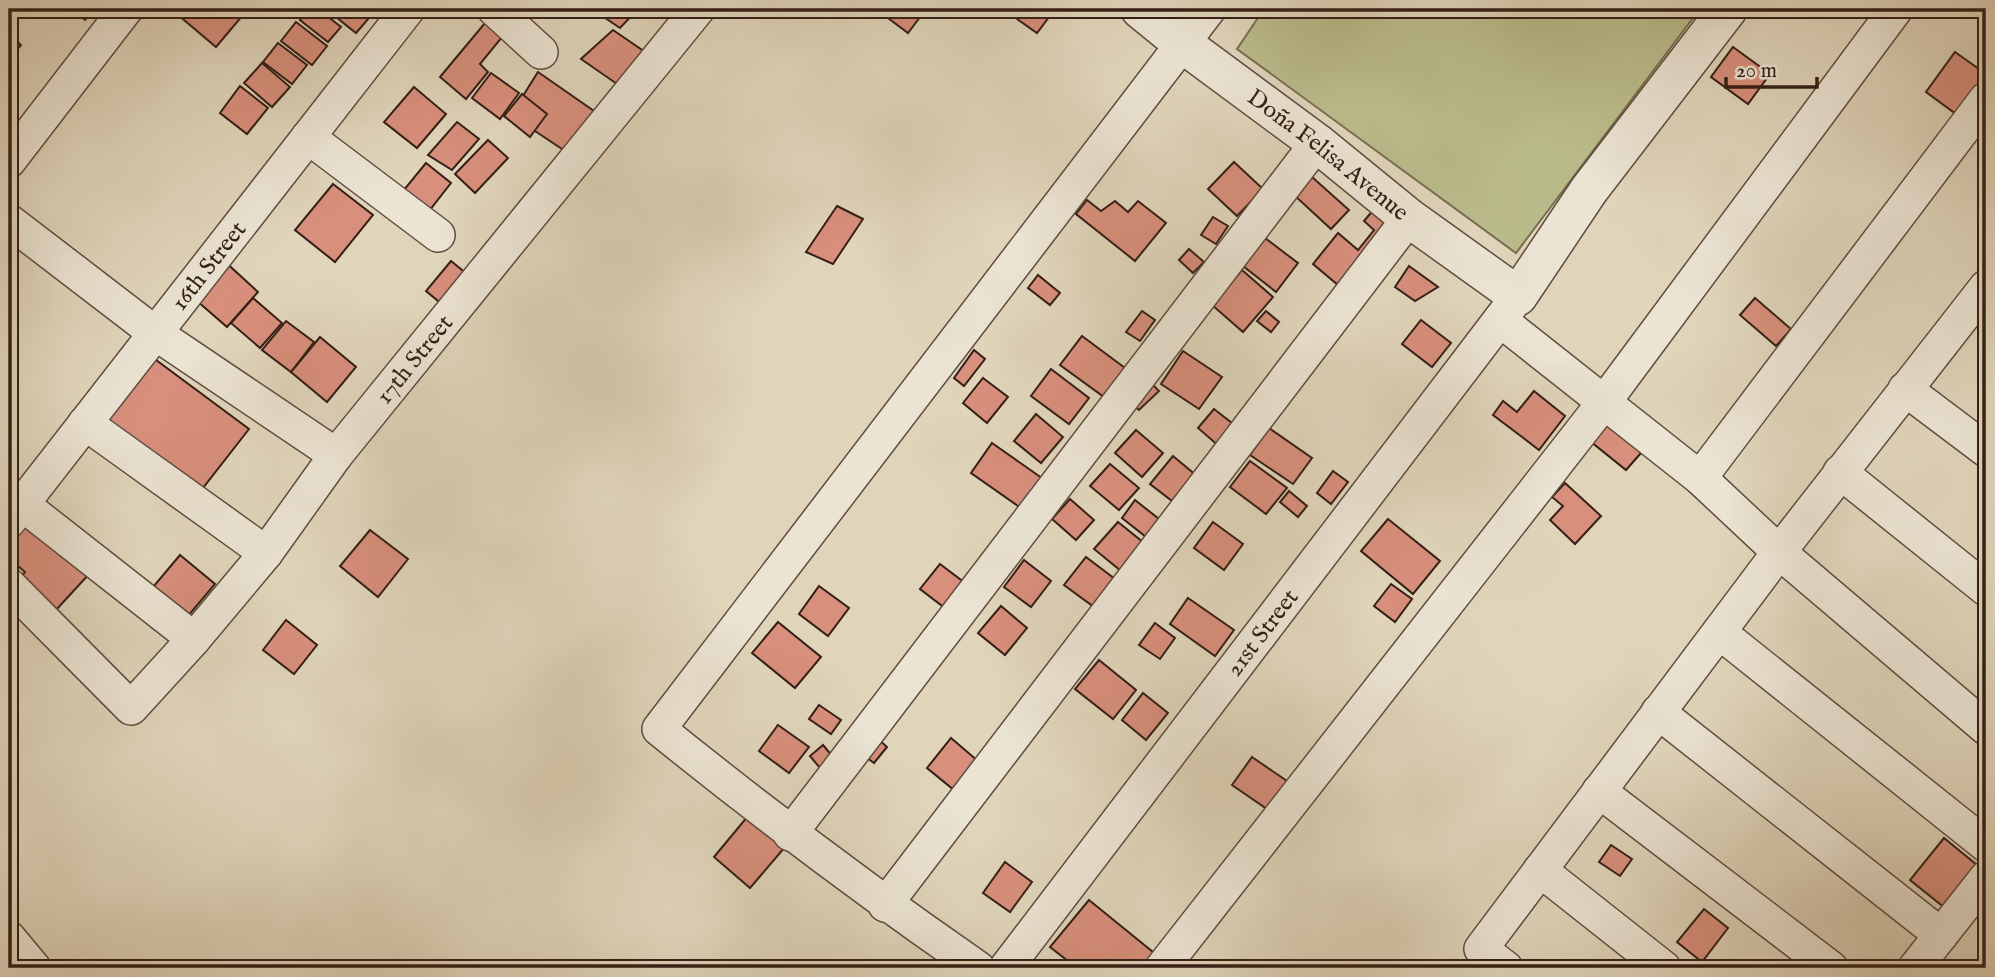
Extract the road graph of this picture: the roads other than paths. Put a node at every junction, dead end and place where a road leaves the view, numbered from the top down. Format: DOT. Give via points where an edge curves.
graph roads {
  1 [pos="126,9"];
  2 [pos="408,9"];
  3 [pos="494,9"];
  4 [pos="698,9"];
  5 [pos="1140,9"];
  6 [pos="1209,9"];
  7 [pos="1728,9"];
  8 [pos="1896,9"];
  9 [pos="1183,44"];
  10 [pos="541,52"];
  11 [pos="1986,99"];
  12 [pos="308,137"];
  13 [pos="1317,143"];
  14 [pos="9,161"];
  15 [pos="1409,218"];
  16 [pos="9,221"];
  17 [pos="438,235"];
  18 [pos="1986,287"];
  19 [pos="1509,308"];
  20 [pos="155,333"];
  21 [pos="1905,389"];
  22 [pos="1605,401"];
  23 [pos="85,423"];
  24 [pos="1986,450"];
  25 [pos="336,456"];
  26 [pos="1840,472"];
  27 [pos="1700,478"];
  28 [pos="15,513"];
  29 [pos="1779,552"];
  30 [pos="265,553"];
  31 [pos="9,585"];
  32 [pos="1986,589"];
  33 [pos="1719,632"];
  34 [pos="194,639"];
  35 [pos="1658,712"];
  36 [pos="1986,728"];
  37 [pos="1599,791"];
  38 [pos="790,834"];
  39 [pos="1986,845"];
  40 [pos="1540,870"];
  41 [pos="1986,878"];
  42 [pos="885,905"];
  43 [pos="1941,935"];
  44 [pos="9,939"];
  45 [pos="34,968"];
  46 [pos="978,968"];
  47 [pos="1006,968"];
  48 [pos="1162,968"];
  49 [pos="1506,968"];
  50 [pos="1664,968"];
  51 [pos="1831,968"];
  52 [pos="1915,968"];
  1 -- 14 [label="street"];
  2 -- 12 [label="street, 16th Street"];
  3 -- 10 [label="street"];
  4 -- 25 [label="street, 17th Street"];
  5 -- 9 [label="street, Doña Felisa Avenue"];
  6 -- 9 [label="street"];
  7 -- 19 [label="street" via="1590,190"];
  8 -- 22 [label="street"];
  9 -- 13 [label="street, Doña Felisa Avenue"];
  9 -- 38 [label="street" via="659,729"];
  11 -- 27 [label="street"];
  12 -- 17 [label="street"];
  12 -- 20 [label="street, 16th Street"];
  13 -- 15 [label="street, Doña Felisa Avenue"];
  13 -- 38 [label="street"];
  15 -- 19 [label="street, Doña Felisa Avenue"];
  15 -- 42 [label="street"];
  16 -- 20 [label="street"];
  18 -- 21 [label="street"];
  19 -- 22 [label="street"];
  19 -- 47 [label="street, 21st Street"];
  20 -- 23 [label="street, 16th Street"];
  20 -- 25 [label="street"];
  21 -- 24 [label="street"];
  21 -- 26 [label="street"];
  22 -- 27 [label="street"];
  22 -- 48 [label="street"];
  23 -- 28 [label="street, 16th Street"];
  23 -- 30 [label="street"];
  25 -- 30 [label="street, 17th Street"];
  26 -- 29 [label="street"];
  26 -- 32 [label="street"];
  27 -- 29 [label="street"];
  28 -- 34 [label="street"];
  29 -- 33 [label="street"];
  29 -- 36 [label="street"];
  30 -- 34 [label="street, 17th Street"];
  31 -- 34 [label="street, 17th Street" via="131,708"];
  33 -- 35 [label="street"];
  33 -- 39 [label="street"];
  35 -- 37 [label="street"];
  35 -- 43 [label="street"];
  37 -- 40 [label="street"];
  37 -- 51 [label="street"];
  38 -- 42 [label="street"];
  40 -- 49 [label="street" via="1481,949"];
  40 -- 50 [label="street"];
  41 -- 43 [label="street"];
  42 -- 46 [label="street"];
  43 -- 52 [label="street"];
  44 -- 45 [label="street"];
}
